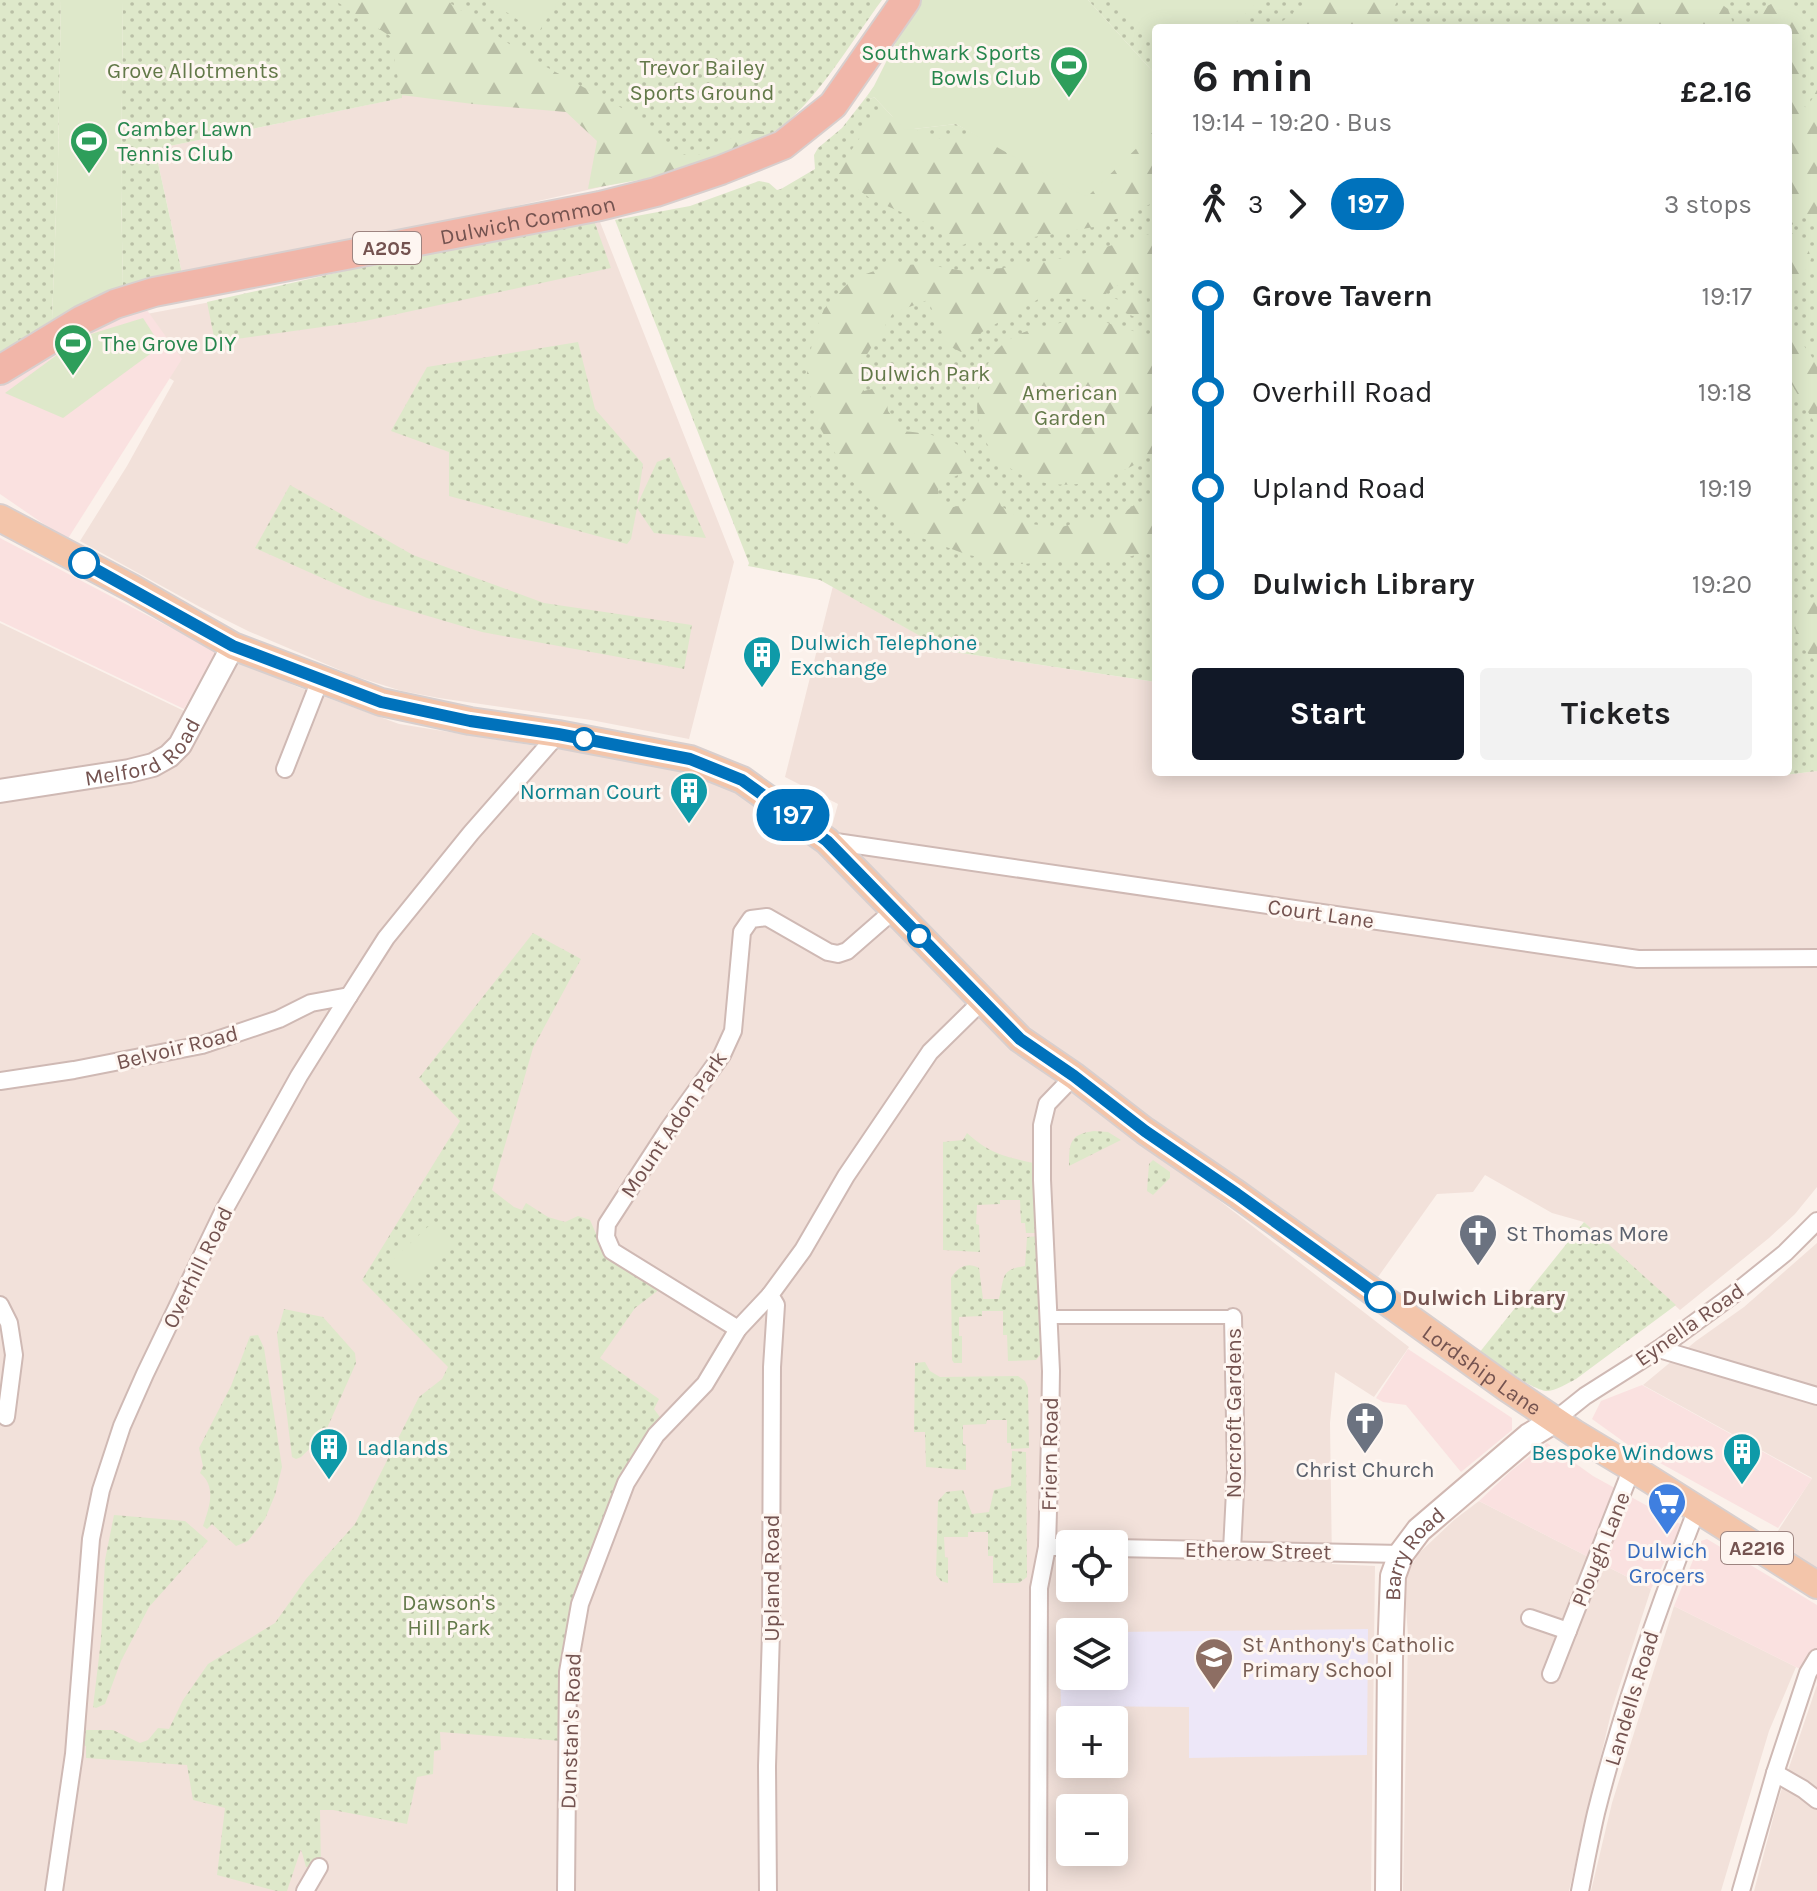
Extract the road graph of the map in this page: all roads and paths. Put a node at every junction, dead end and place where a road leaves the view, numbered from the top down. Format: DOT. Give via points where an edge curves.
graph roads {
  1 [pos="906,0"];
  2 [pos="0,370"];
  3 [pos="0,518"];
  4 [pos="233,646"];
  5 [pos="320,680"];
  6 [pos="558,734"];
  7 [pos="285,769"];
  8 [pos="0,791"];
  9 [pos="827,841"];
  10 [pos="894,910"];
  11 [pos="1817,958"];
  12 [pos="349,996"];
  13 [pos="982,1001"];
  14 [pos="1074,1076"];
  15 [pos="0,1081"];
  16 [pos="1817,1221"];
  17 [pos="770,1295"];
  18 [pos="0,1305"];
  19 [pos="1048,1317"];
  20 [pos="1233,1317"];
  21 [pos="738,1329"];
  22 [pos="1659,1349"];
  23 [pos="1817,1396"];
  24 [pos="6,1417"];
  25 [pos="1555,1420"];
  26 [pos="1632,1468"];
  27 [pos="1697,1509"];
  28 [pos="1047,1547"];
  29 [pos="1056,1547"];
  30 [pos="1128,1548"];
  31 [pos="1232,1550"];
  32 [pos="1401,1554"];
  33 [pos="1817,1585"];
  34 [pos="1530,1618"];
  35 [pos="1568,1631"];
  36 [pos="1817,1658"];
  37 [pos="1551,1674"];
  38 [pos="1775,1773"];
  39 [pos="1817,1800"];
  40 [pos="319,1867"];
  41 [pos="54,1891"];
  42 [pos="305,1891"];
  43 [pos="566,1891"];
  44 [pos="768,1891"];
  45 [pos="1038,1891"];
  46 [pos="1388,1891"];
  47 [pos="1580,1891"];
  48 [pos="1741,1891"];
  1 -- 2 [label="highway, Dulwich Common / A205" via="833,105 783,145 656,192 600,206 154,292 82,320"];
  3 -- 4 [label="main road, Lordship Lane / A2216"];
  4 -- 5 [label="main road, Lordship Lane / A2216"];
  4 -- 8 [label="street, Melford Road" via="169,756 129,771"];
  5 -- 6 [label="main road, Lordship Lane / A2216" via="381,702"];
  5 -- 7 [label="street"];
  6 -- 9 [label="main road, Lordship Lane / A2216" via="698,761 742,780"];
  6 -- 12 [label="street, Overhill Road" via="386,938"];
  9 -- 10 [label="main road, Lordship Lane / A2216"];
  9 -- 11 [label="street, Court Lane" via="1638,959"];
  10 -- 13 [label="main road, Lordship Lane / A2216"];
  10 -- 21 [label="street, Mount Adon Park" via="838,954 767,917 751,919 742,932 733,1031 722,1055 607,1224 612,1251"];
  12 -- 15 [label="street, Belvoir Road" via="311,1003 202,1045"];
  12 -- 41 [label="street, Overhill Road" via="222,1214 145,1374 101,1490 91,1539 74,1754"];
  13 -- 14 [label="main road, Lordship Lane / A2216" via="1020,1039"];
  13 -- 17 [label="street" via="930,1052"];
  14 -- 19 [label="street, Friern Road" via="1047,1104 1042,1125"];
  14 -- 25 [label="main road, Lordship Lane / A2216"];
  16 -- 22 [label="street, Eynella Road" via="1766,1269"];
  17 -- 21 [label="street, Dunstan's Road"];
  17 -- 44 [label="street, Upland Road" via="776,1305"];
  18 -- 24 [label="street" via="14,1355"];
  19 -- 20 [label="street, Norcroft Gardens"];
  19 -- 28 [label="street, Friern Road"];
  20 -- 31 [label="street, Norcroft Gardens"];
  21 -- 43 [label="street, Dunstan's Road" via="705,1384 656,1435 626,1483 580,1604 568,1672"];
  22 -- 23 [label="street"];
  22 -- 25 [label="street, Eynella Road"];
  25 -- 26 [label="main road, Lordship Lane / A2216"];
  25 -- 32 [label="main road, Barry Road" via="1430,1520"];
  26 -- 27 [label="main road, Lordship Lane / A2216"];
  26 -- 35 [label="street, Plough Lane"];
  27 -- 33 [label="main road, Lordship Lane / A2216"];
  27 -- 47 [label="street, Landells Road" via="1636,1675 1596,1812"];
  28 -- 29 [label="street"];
  28 -- 45 [label="street, Friern Road" via="1039,1588"];
  30 -- 31 [label="street, Etherow Street"];
  31 -- 32 [label="street, Etherow Street"];
  32 -- 46 [label="main road, Barry Road" via="1393,1576"];
  34 -- 35 [label="street, Plough Lane"];
  35 -- 37 [label="street, Plough Lane"];
  36 -- 38 [label="street"];
  38 -- 39 [label="street"];
  38 -- 48 [label="street"];
  40 -- 42 [label="street"];
}
